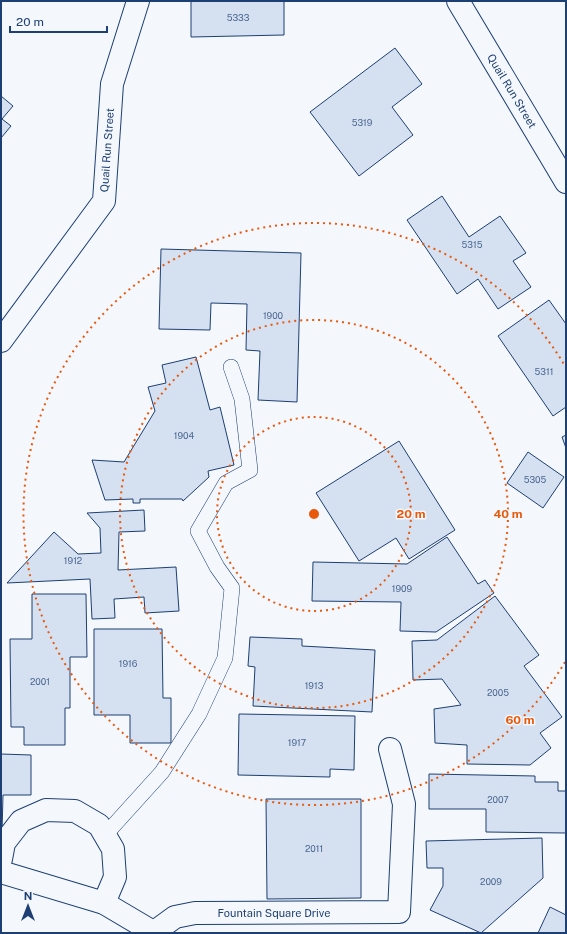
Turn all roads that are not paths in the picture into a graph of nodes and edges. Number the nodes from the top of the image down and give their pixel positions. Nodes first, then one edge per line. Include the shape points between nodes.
1 (138, 1) edge
2 (458, 1) edge
3 (566, 182) edge
4 (1, 341) edge
5 (231, 367) dead end
6 (390, 749) dead end
7 (105, 835) junction
8 (1, 859) edge
9 (1, 872) edge
10 (104, 903) junction
11 (153, 932) edge

1 - 4 street, Quail Run Street via 112,84 104,201
2 - 3 street, Quail Run Street
5 - 7 lane via 242,399 250,470 226,483 198,531 217,567 232,588 225,658 199,714 162,772
6 - 11 street, Fountain Square Drive via 404,804 399,912 195,913 175,917
7 - 8 street via 99,825 75,811 46,810 21,822 4,844
7 - 10 street via 113,849 116,877
9 - 10 street, Fountain Square Drive
10 - 11 street, Fountain Square Drive

